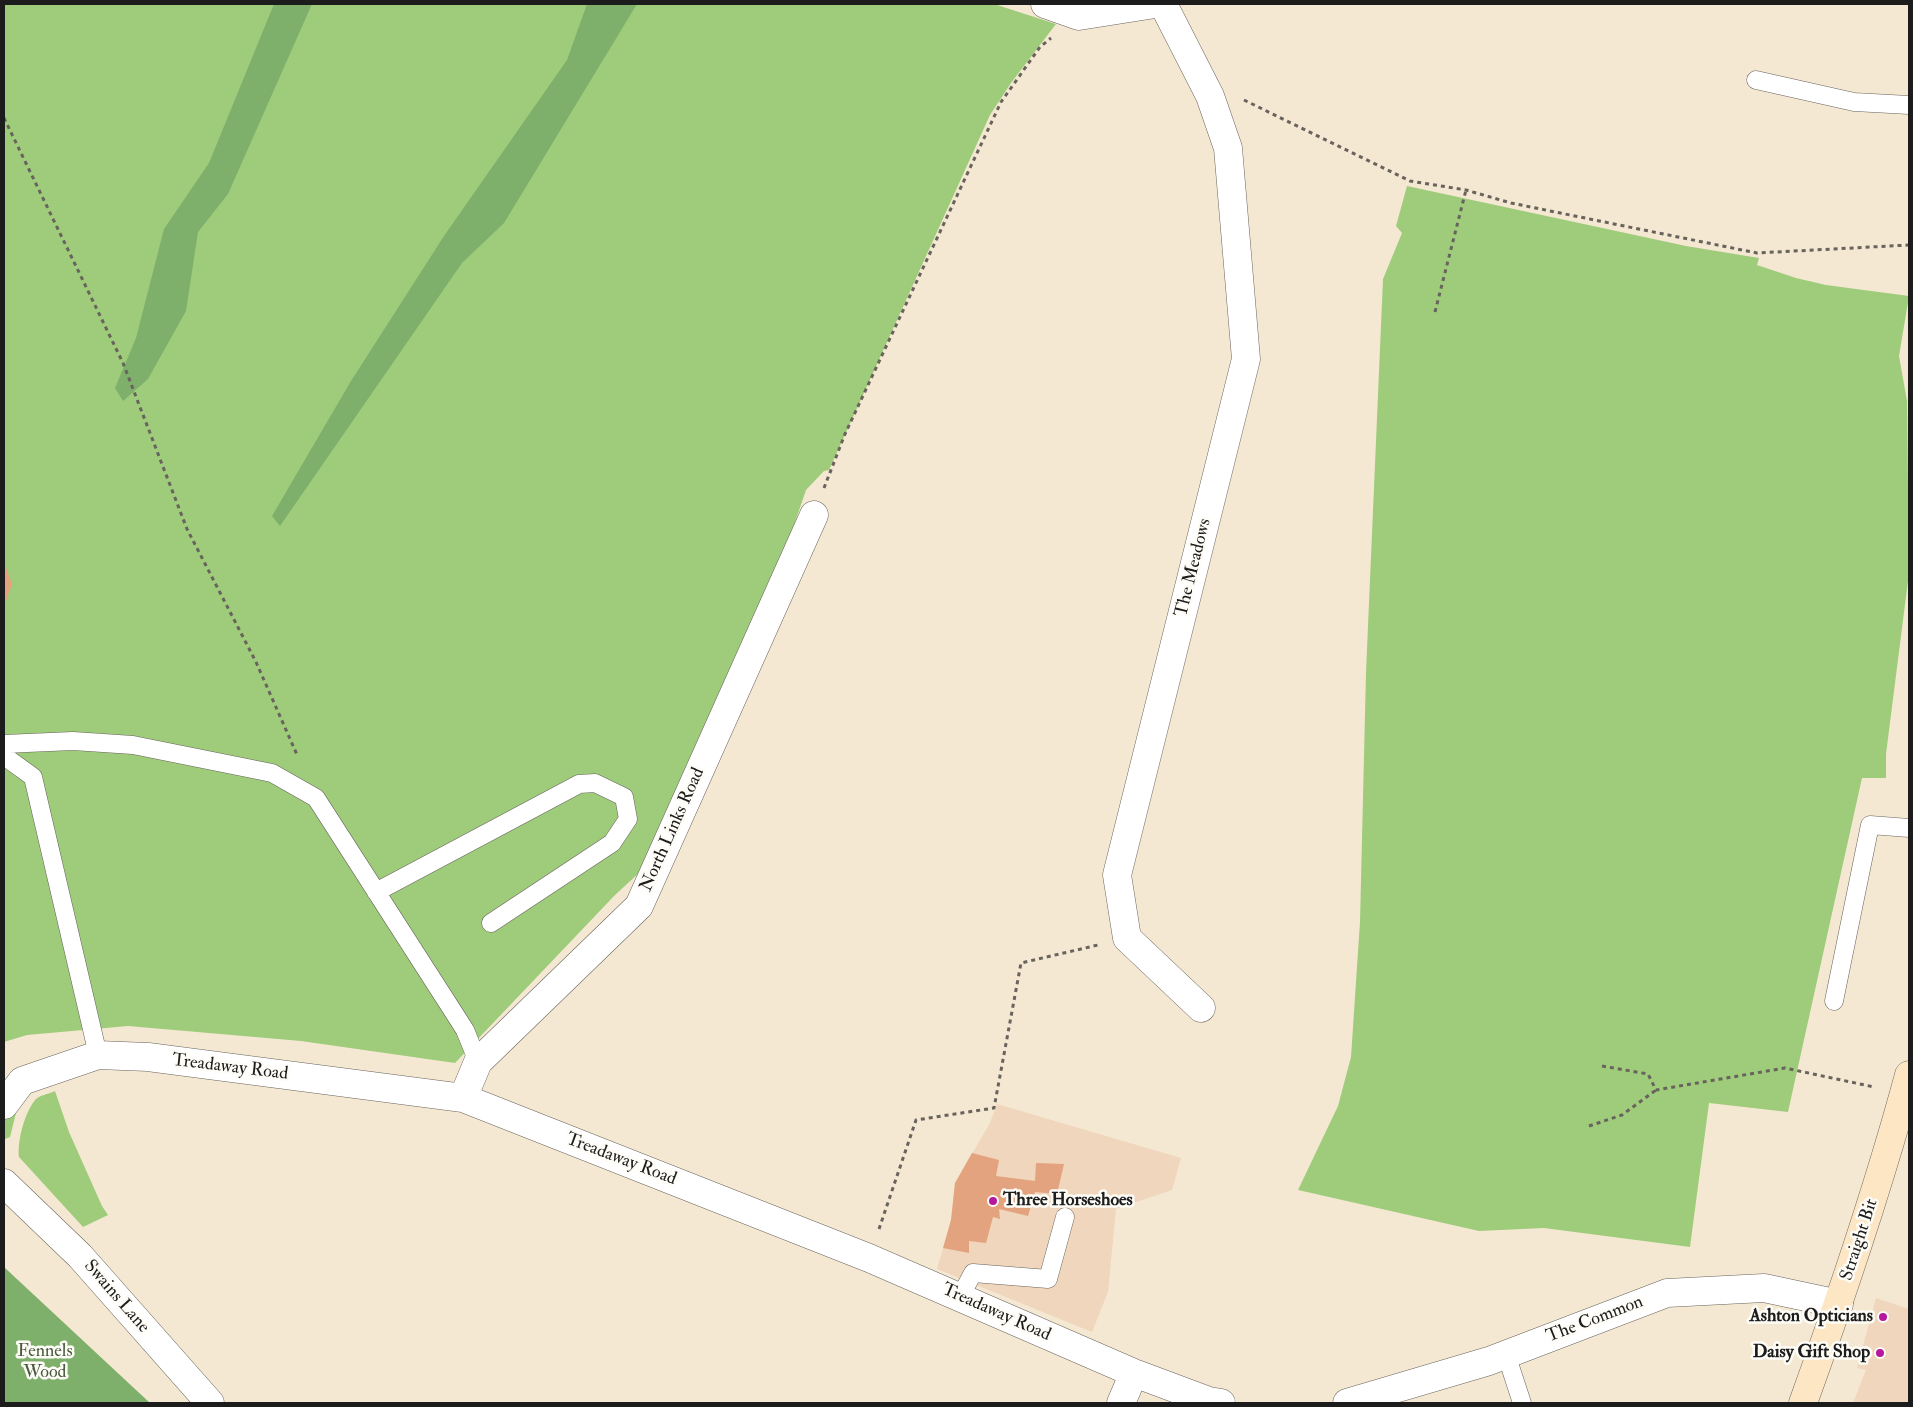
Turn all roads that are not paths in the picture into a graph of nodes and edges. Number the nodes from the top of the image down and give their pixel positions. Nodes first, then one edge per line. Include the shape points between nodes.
1 (1045, 4) edge
2 (1155, 4) edge
3 (1163, 4) edge
4 (1756, 80) dead end
5 (1909, 105) edge
6 (814, 514) road end
7 (4, 744) edge
8 (4, 756) edge
9 (1909, 828) edge
10 (376, 892) junction
11 (491, 923) dead end
12 (1834, 1001) dead end
13 (1201, 1008) dead end
14 (98, 1055) junction
15 (478, 1062) junction
16 (1907, 1084) edge
17 (463, 1098) junction
18 (4, 1105) edge
19 (1902, 1128) edge
20 (11, 1189) edge
21 (1066, 1217) dead end
22 (960, 1297) junction
23 (1839, 1304) junction
24 (1506, 1354) junction
25 (1134, 1373) junction
26 (1353, 1402) edge
27 (210, 1403) edge
28 (1121, 1403) edge
29 (1221, 1403) edge
30 (1522, 1403) edge
31 (1803, 1403) edge

1 - 2 street via 1079,16
3 - 13 street, The Meadows via 1210,96 1228,148 1246,359 1117,875 1127,938
4 - 5 lane via 1854,102
6 - 15 street, North Links Road via 639,906
7 - 10 lane via 73,741 134,745 272,773 316,798
8 - 14 lane via 33,777
9 - 12 lane via 1870,825
10 - 11 lane via 579,784 595,782 624,797 628,819 612,843
10 - 15 lane via 465,1030
14 - 17 street, Treadaway Road via 148,1057
14 - 18 street, Treadaway Road via 22,1081
15 - 17 street, North Links Road
16 - 19 street, Straight Bit
17 - 22 street, Treadaway Road
19 - 23 street, Straight Bit
20 - 27 street, Swains Lane via 80,1256
21 - 22 lane via 1048,1279 973,1273
22 - 25 street, Treadaway Road
23 - 24 street, The Common via 1764,1288 1667,1293
23 - 31 street, Straight Bit
24 - 26 street, The Common
24 - 30 lane
25 - 28 street
25 - 29 street, Treadaway Road

